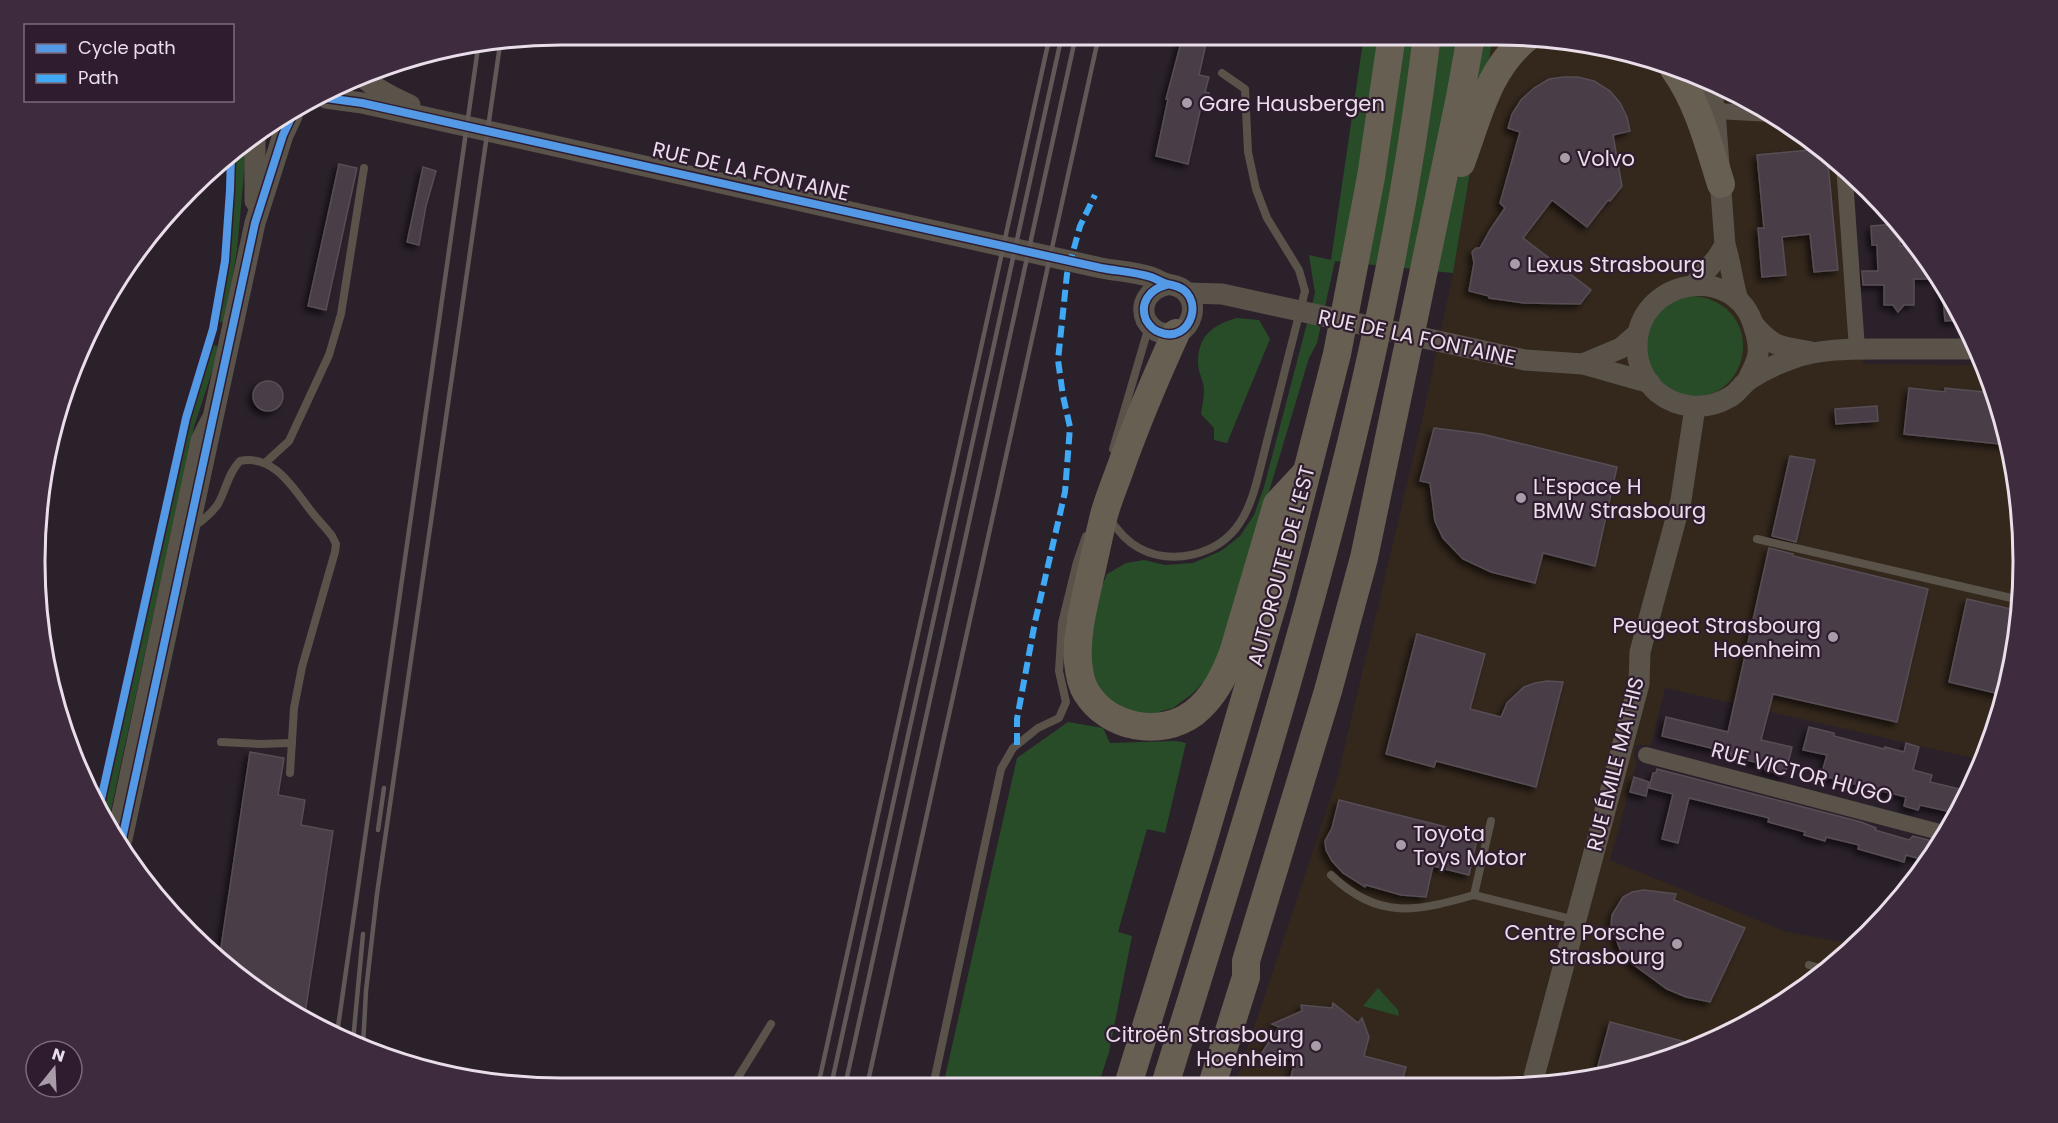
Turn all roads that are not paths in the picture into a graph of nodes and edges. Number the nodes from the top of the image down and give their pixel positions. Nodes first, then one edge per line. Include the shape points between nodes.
1 (1391, 45) edge
2 (1426, 45) edge
3 (1469, 45) edge
4 (1517, 46) edge
5 (1222, 73) dead end
6 (1679, 78) edge
7 (369, 82) edge
8 (1711, 94) edge
9 (332, 99) edge
10 (1727, 99) edge
11 (289, 123) edge
12 (458, 125) junction
13 (255, 146) edge
14 (364, 168) dead end
15 (1845, 180) edge
16 (1721, 184) junction
17 (255, 223) junction
18 (1725, 245) junction
19 (1425, 263) junction
20 (1101, 268) junction
21 (1166, 285) junction
22 (1694, 285) junction
23 (1186, 292) junction
24 (1738, 300) junction
25 (1252, 302) junction
26 (1144, 304) junction
27 (1173, 325) junction
28 (1754, 325) junction
29 (1638, 333) junction
30 (1967, 349) edge
31 (1857, 350) junction
32 (1814, 352) junction
33 (1583, 364) junction
34 (1748, 379) junction
35 (1650, 383) junction
36 (220, 385) junction
37 (1695, 407) junction
38 (1109, 461) dead end
39 (265, 463) junction
40 (1308, 471) junction
41 (1096, 516) junction
42 (190, 529) junction
43 (1757, 539) dead end
44 (2012, 598) edge
45 (221, 742) dead end
46 (292, 743) junction
47 (1646, 755) dead end
48 (290, 773) dead end
49 (113, 818) edge
50 (1491, 822) dead end
51 (1937, 831) edge
52 (123, 834) edge
53 (1331, 874) dead end
54 (1474, 894) junction
55 (1575, 920) junction
56 (1246, 961) junction
57 (1809, 965) dead end
58 (1816, 967) edge
59 (771, 1024) dead end
60 (1534, 1077) edge
61 (738, 1078) edge
62 (935, 1078) edge
63 (1130, 1078) edge
64 (1167, 1078) edge
65 (1200, 1078) edge
66 (1214, 1078) edge

1 - 40 highway, AUTOROUTE DE L’EST via 1355,267
2 - 64 highway, AUTOROUTE DE L’EST via 1393,258 1342,481 1274,728
3 - 19 highway
4 - 19 highway via 1493,77
5 - 41 lane via 1245,89 1248,152 1256,189 1267,218 1299,270 1305,291 1258,477 1240,524 1213,547 1195,555 1177,557 1140,549
6 - 16 highway via 1704,131
7 - 12 street, RUE DE LA FONTAINE via 397,100
8 - 10 street
8 - 16 street
9 - 12 street, RUE DE LA FONTAINE
11 - 17 street
12 - 20 street, RUE DE LA FONTAINE
13 - 17 street
14 - 39 lane via 341,314 329,355 289,441
15 - 31 street
16 - 18 street
17 - 36 street
18 - 22 street
18 - 24 street
19 - 56 highway via 1364,558
20 - 21 street, RUE DE LA FONTAINE via 1152,278
20 - 26 street, RUE DE LA FONTAINE via 1128,282
21 - 23 street, RUE DE LA FONTAINE
21 - 26 street via 1152,291
22 - 24 street via 1718,288
22 - 29 street, RUE DE LA FONTAINE via 1671,291 1655,302 1643,317
23 - 25 street, RUE DE LA FONTAINE via 1222,294
23 - 27 street via 1191,299
24 - 28 street
25 - 27 street, RUE DE LA FONTAINE via 1222,305
25 - 33 street, RUE DE LA FONTAINE via 1526,360
26 - 27 street, RUE DE LA FONTAINE via 1146,319
27 - 38 lane
27 - 41 highway
28 - 32 street via 1769,342
28 - 34 street via 1758,356
29 - 33 street, RUE DE LA FONTAINE via 1622,348
29 - 35 street, RUE DE LA FONTAINE via 1637,356
30 - 31 street
31 - 32 street
32 - 34 street
33 - 35 street, RUE DE LA FONTAINE
34 - 37 street via 1732,396 1716,404
35 - 37 street, RUE DE LA FONTAINE via 1673,402
36 - 42 street
36 - 49 lane via 195,438
37 - 55 street, RUE ÉMILE MATHIS via 1681,500 1640,652 1640,684
39 - 42 lane via 240,461 233,468 217,506
39 - 46 lane via 288,480 336,544 302,666
40 - 41 highway via 1277,504 1233,653 1218,686 1193,713 1161,726 1118,721 1096,705 1080,677 1080,624
40 - 63 highway, AUTOROUTE DE L’EST via 1276,593
41 - 62 lane via 1077,562 1062,623 1059,671 1066,702 1059,718 1038,728 1013,748 1002,769
42 - 52 street
43 - 44 lane
45 - 46 lane
46 - 48 lane
47 - 51 street, RUE VICTOR HUGO
50 - 54 lane
53 - 54 lane via 1358,895 1391,908 1422,909
54 - 55 lane
55 - 60 street, RUE ÉMILE MATHIS
56 - 65 highway via 1237,974
56 - 66 highway via 1246,977
57 - 58 lane
59 - 61 lane

